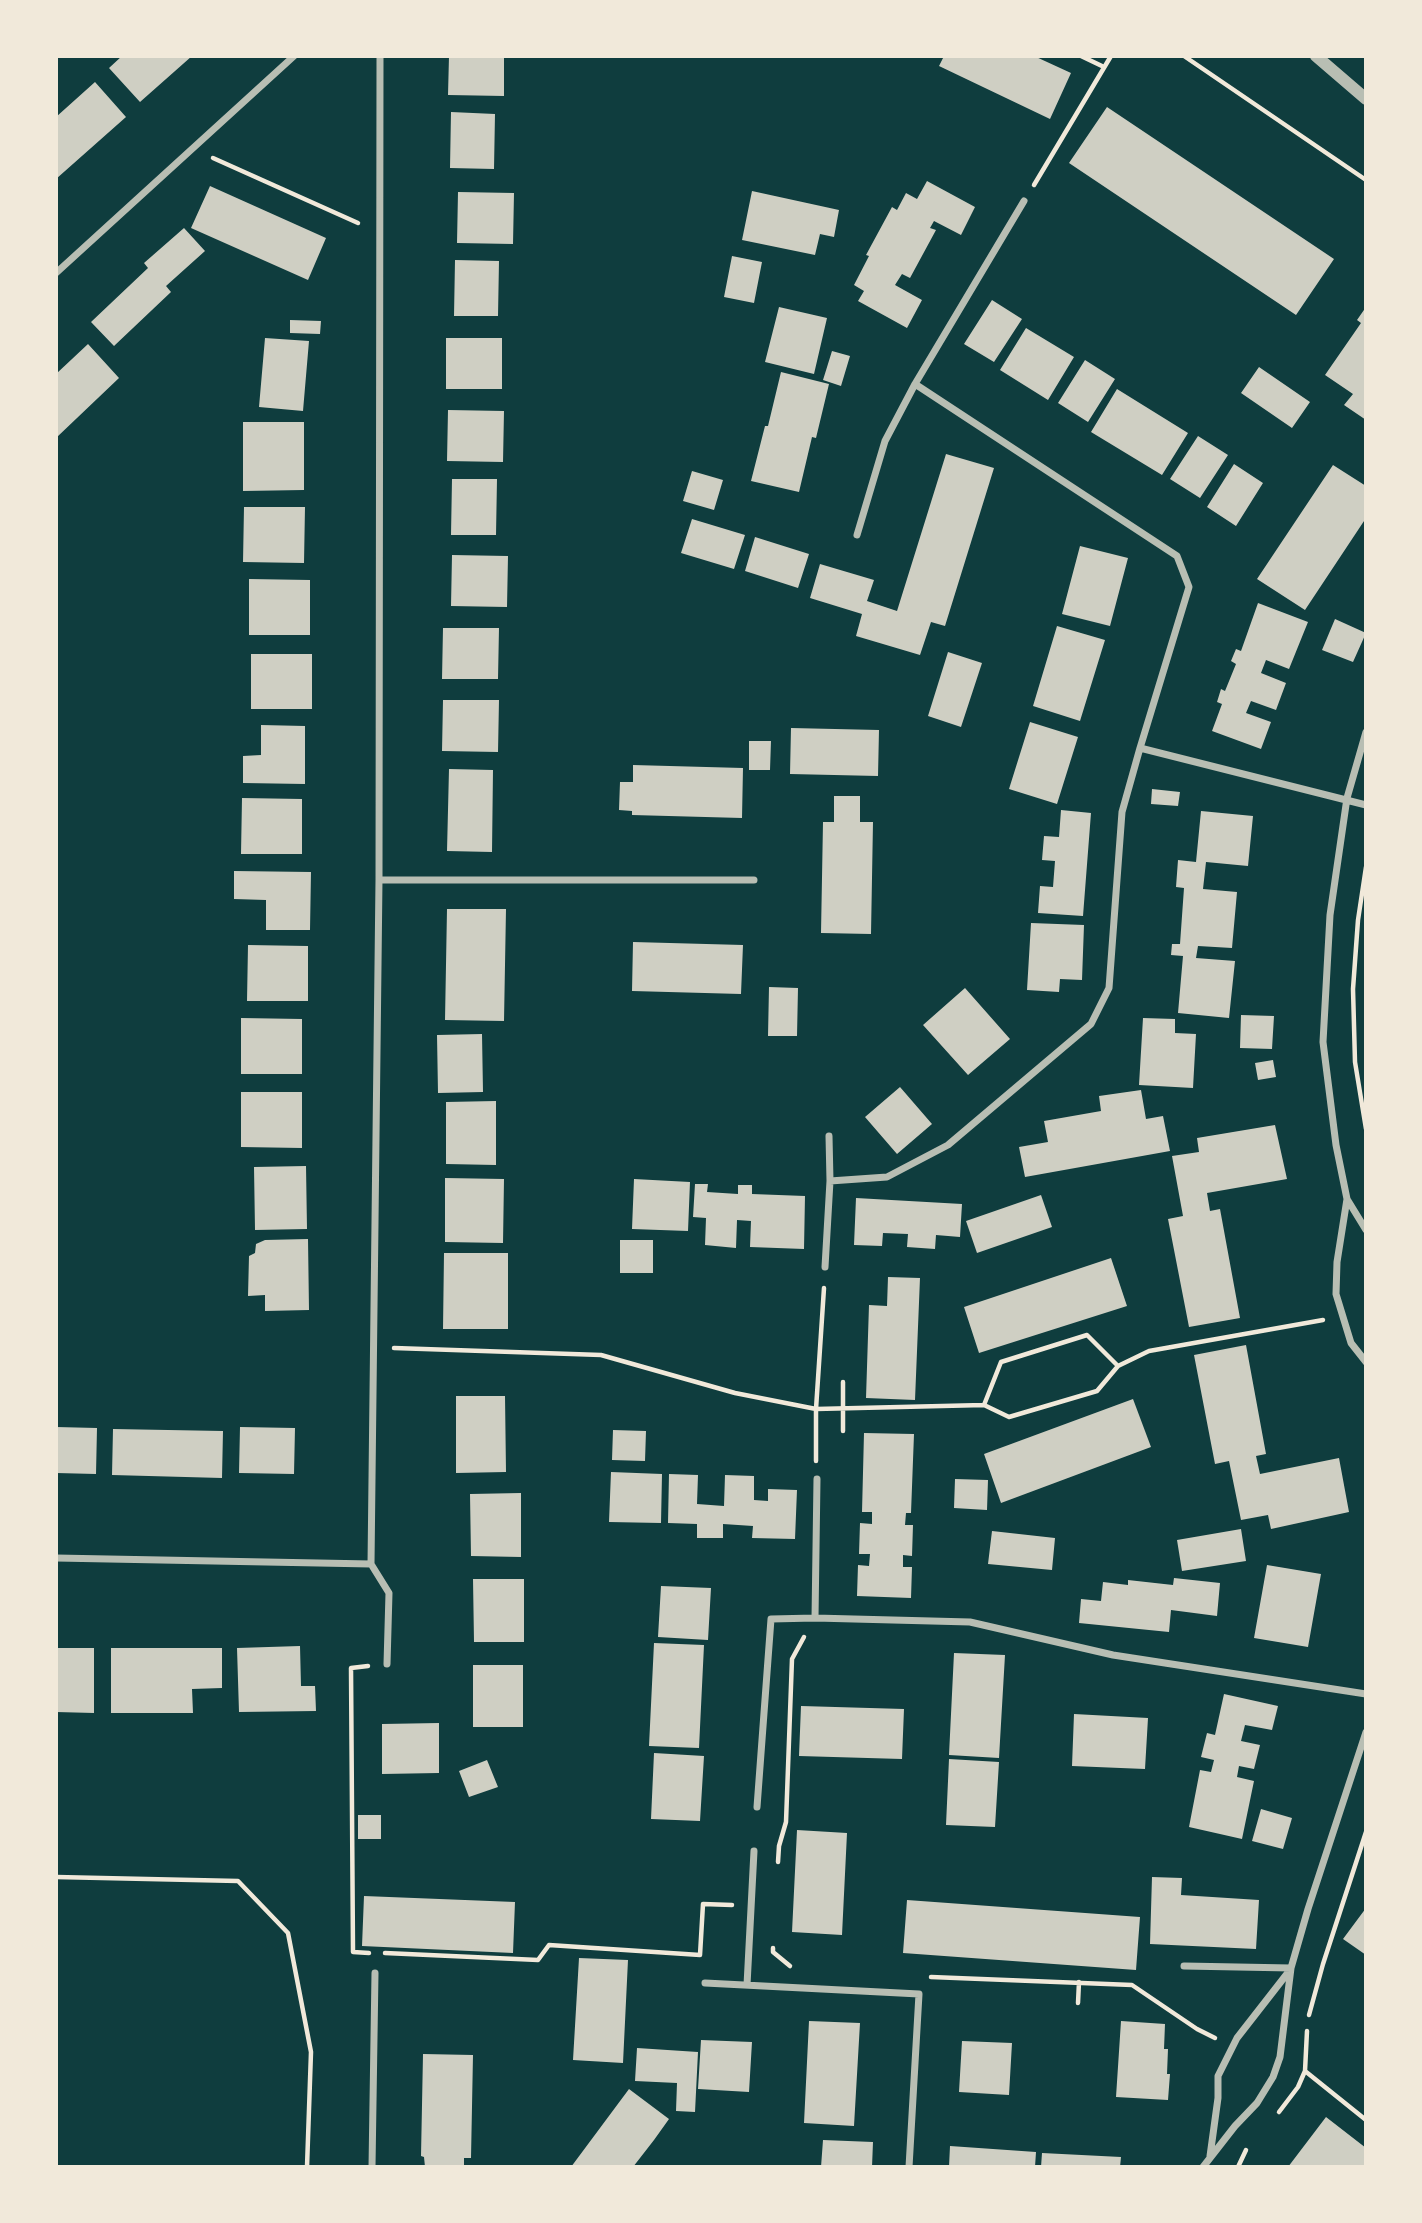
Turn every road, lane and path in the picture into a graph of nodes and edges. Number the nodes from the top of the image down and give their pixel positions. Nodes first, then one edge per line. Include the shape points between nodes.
1 (294, 56) edge
2 (380, 56) edge
3 (1081, 56) edge
4 (1111, 56) edge
5 (1184, 56) edge
6 (1315, 56) edge
7 (1104, 67) junction
8 (1366, 99) edge
9 (193, 149) junction
10 (1366, 180) edge
11 (1024, 201) joint
12 (381, 233) junction
13 (56, 273) edge
14 (915, 384) junction
15 (857, 535) dead end
16 (1366, 732) edge
17 (1140, 748) junction
18 (1347, 799) junction
19 (1366, 805) edge
20 (1366, 867) edge
21 (379, 880) junction
22 (754, 880) dead end
23 (1366, 1129) edge
24 (829, 1136) dead end
25 (830, 1181) junction
26 (1347, 1199) junction
27 (1366, 1230) edge
28 (825, 1267) joint
29 (1342, 1317) junction
30 (375, 1347) junction
31 (1366, 1362) edge
32 (1118, 1366) junction
33 (843, 1382) dead end
34 (984, 1405) junction
35 (816, 1409) junction
36 (842, 1409) junction
37 (843, 1431) dead end
38 (817, 1479) joint
39 (56, 1558) edge
40 (371, 1564) junction
41 (815, 1618) junction
42 (387, 1664) joint
43 (1366, 1694) edge
44 (1366, 1732) edge
45 (757, 1807) dead end
46 (1366, 1832) edge
47 (754, 1851) dead end
48 (777, 1870) dead end
49 (56, 1877) edge
50 (751, 1905) junction
51 (773, 1940) dead end
52 (1184, 1966) dead end
53 (791, 1967) dead end
54 (1292, 1968) junction
55 (375, 1973) dead end
56 (919, 1976) dead end
57 (1079, 1982) junction
58 (705, 1983) dead end
59 (747, 1985) junction
60 (1077, 2003) dead end
61 (1232, 2046) junction
62 (1305, 2071) junction
63 (1273, 2077) junction
64 (1366, 2120) edge
65 (1209, 2156) junction
66 (307, 2167) edge
67 (372, 2167) edge
68 (909, 2167) edge
69 (1203, 2167) edge

1 - 9 street
2 - 12 street
3 - 7 path
4 - 7 path
5 - 10 path
6 - 8 street
7 - 11 path
9 - 12 path
9 - 13 street
11 - 14 street
12 - 21 street
14 - 15 street via 885,441
14 - 17 street via 1177,556 1189,587
16 - 18 street
17 - 18 street
17 - 25 street via 1122,812 1109,988 1091,1024 948,1144 887,1177
18 - 19 street
18 - 26 street via 1330,915 1323,1042
20 - 23 path via 1353,989 1355,1062
21 - 22 street
21 - 30 street
24 - 25 street
25 - 28 street
26 - 27 street
26 - 29 street via 1336,1279
28 - 35 path
29 - 31 street via 1351,1343
29 - 32 path via 1149,1351
30 - 35 path via 601,1355 735,1393
30 - 40 street
32 - 34 path via 1097,1391 1009,1417
32 - 34 path via 1087,1335 1001,1362
33 - 36 path
34 - 36 path
35 - 36 path
35 - 38 path
36 - 37 path
38 - 41 street
39 - 40 street
40 - 42 street via 388,1593
41 - 43 street via 970,1622 1113,1655
41 - 45 street via 771,1619
41 - 48 path via 792,1659 786,1822
42 - 50 path via 351,1668 353,1952 538,1960 549,1945 701,1955 700,1903
44 - 54 street
46 - 62 path via 1308,2021
47 - 50 street
49 - 66 path via 238,1881 288,1933 311,2052
50 - 59 street
51 - 53 path via 773,1952
52 - 54 street
54 - 61 street
54 - 63 street
55 - 67 street
56 - 57 path
57 - 60 path
57 - 61 path via 1132,1985 1197,2029
58 - 59 street
59 - 68 street via 919,1994
61 - 65 street via 1218,2076
62 - 63 path via 1298,2087
62 - 64 path
63 - 65 street via 1257,2103
65 - 69 street

